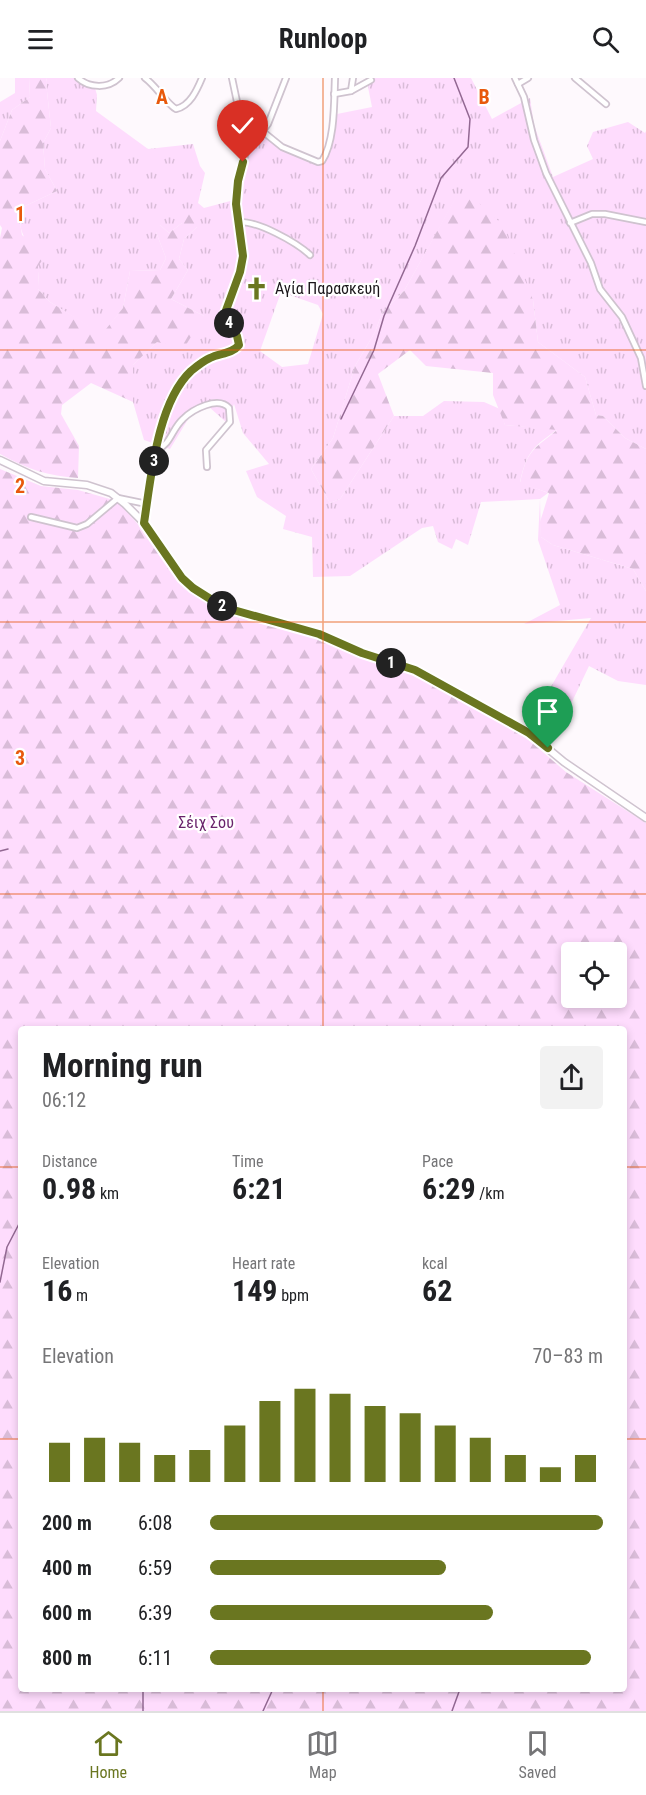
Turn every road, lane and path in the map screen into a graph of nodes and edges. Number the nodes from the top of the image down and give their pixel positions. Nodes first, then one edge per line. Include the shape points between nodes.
1 (78, 78) edge
2 (119, 78) edge
3 (145, 78) edge
4 (202, 78) edge
5 (232, 78) edge
6 (286, 78) edge
7 (335, 78) edge
8 (353, 78) edge
9 (514, 78) edge
10 (528, 78) edge
11 (574, 78) edge
12 (371, 80) dead end
13 (518, 84) junction
14 (351, 91) junction
15 (334, 94) junction
16 (606, 104) dead end
17 (261, 130) junction
18 (250, 132) junction
19 (239, 222) junction
20 (646, 222) edge
21 (570, 223) junction
22 (310, 255) dead end
23 (646, 386) edge
24 (156, 451) junction
25 (0, 460) edge
26 (207, 467) dead end
27 (118, 498) junction
28 (147, 504) junction
29 (31, 518) dead end
30 (144, 523) junction
31 (646, 818) edge

1 - 2 street via 88,85 103,86
3 - 4 street via 176,108 187,104
5 - 18 street via 240,117
6 - 17 street via 269,122
7 - 15 street
8 - 14 street
9 - 13 street
10 - 13 street
11 - 16 street
12 - 14 street
13 - 21 street via 540,157
14 - 15 street
15 - 17 street via 330,144 320,162 282,147
17 - 18 street
18 - 19 street via 238,181
19 - 22 street via 286,238
19 - 24 street via 243,256 225,308 239,345 233,351 210,358 186,376 166,411
20 - 21 street via 592,214
21 - 23 street via 600,289 622,317 641,358
24 - 26 street via 165,447 184,417 216,402 223,403 229,408 230,422 206,450
24 - 28 street
25 - 27 street via 44,481 94,487
27 - 28 street
27 - 29 street via 77,528
27 - 30 street
28 - 30 street
30 - 31 street via 182,578 207,598 241,613 319,634 415,670 529,733

